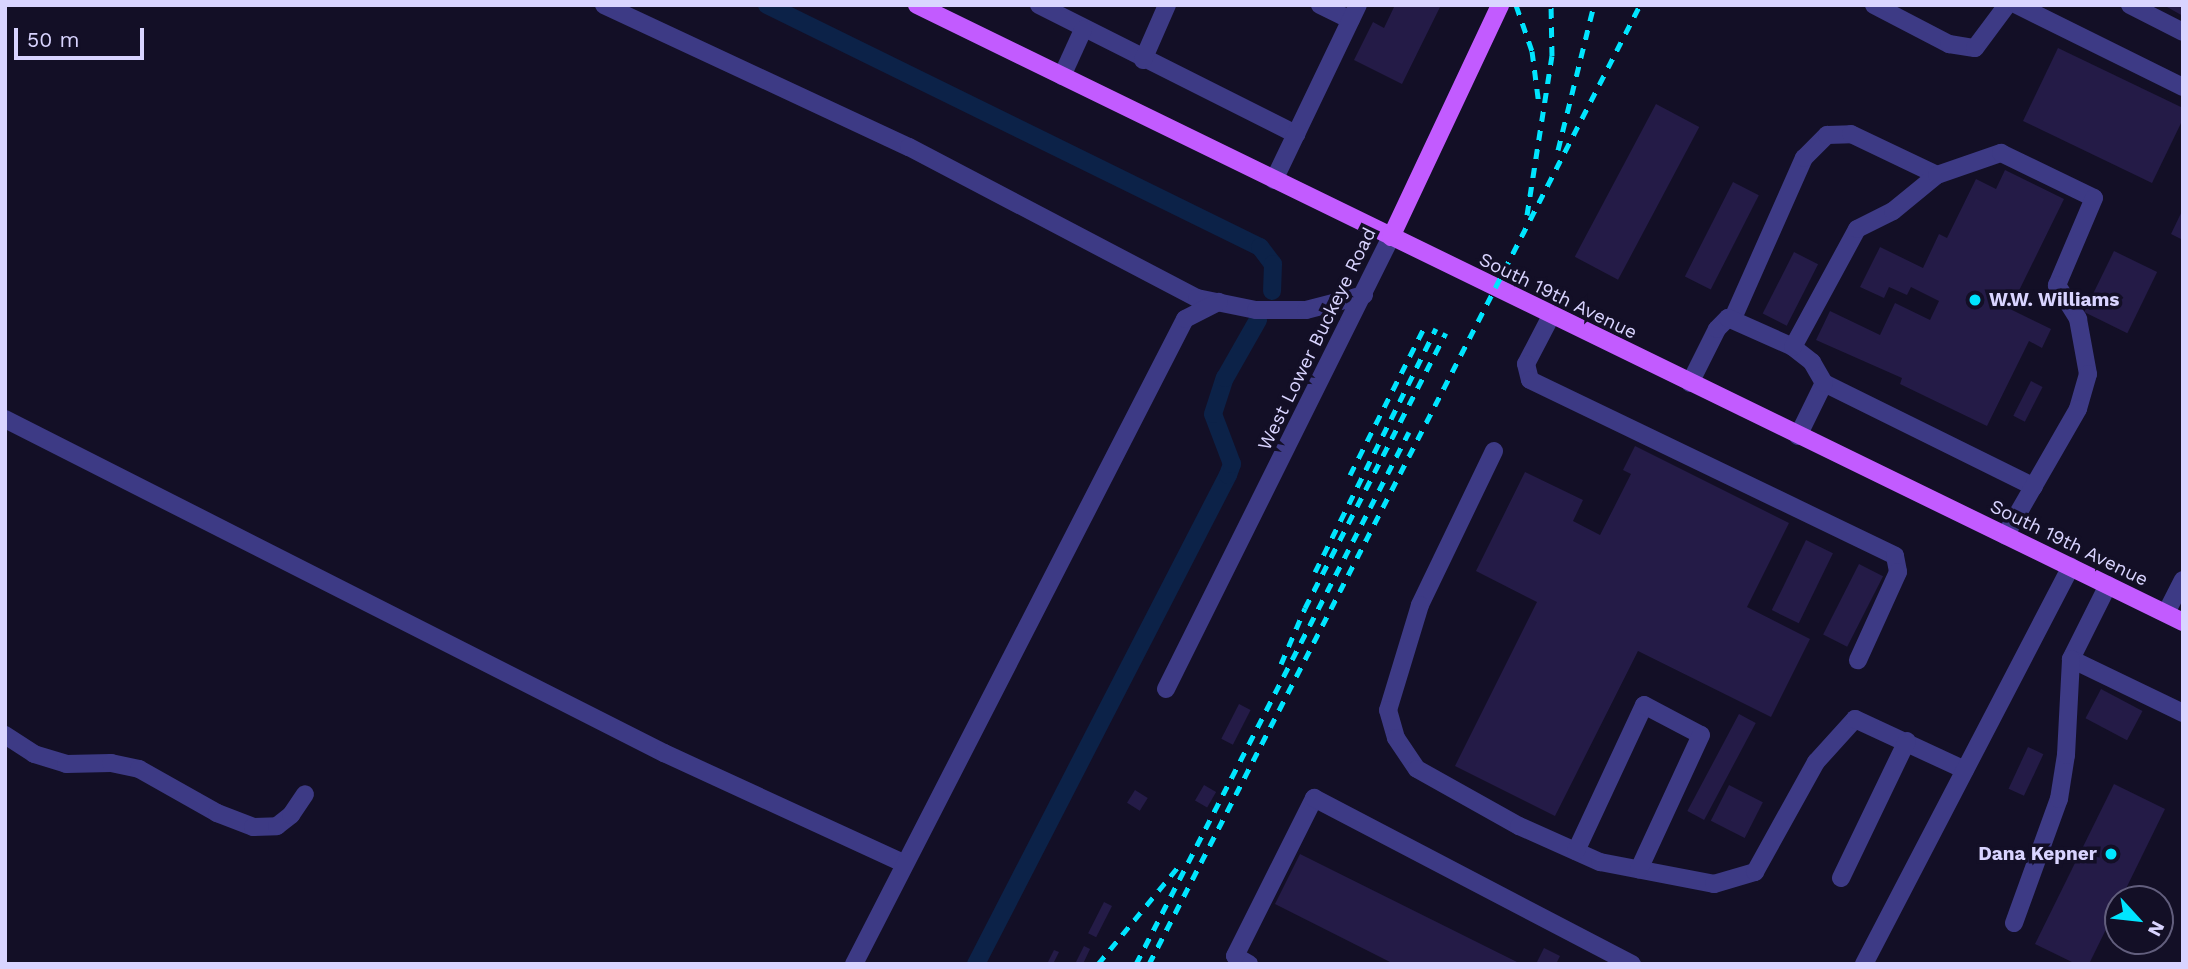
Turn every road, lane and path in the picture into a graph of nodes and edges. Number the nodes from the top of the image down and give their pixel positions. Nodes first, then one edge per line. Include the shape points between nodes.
1 (604, 5) edge
2 (917, 5) edge
3 (1039, 5) edge
4 (1167, 5) edge
5 (1320, 5) edge
6 (1874, 5) edge
7 (2007, 5) edge
8 (2017, 5) edge
9 (2130, 5) edge
10 (1497, 7) edge
11 (1354, 13) edge
12 (1083, 30) junction
13 (2183, 32) edge
14 (1143, 60) junction
15 (1062, 76) junction
16 (2183, 87) edge
17 (1296, 134) junction
18 (1937, 175) junction
19 (1274, 180) junction
20 (1391, 237) junction
21 (1364, 295) junction
22 (1220, 301) junction
23 (1551, 316) junction
24 (1732, 318) junction
25 (1793, 348) junction
26 (1690, 383) junction
27 (1824, 383) junction
28 (5, 419) edge
29 (1798, 436) junction
30 (1494, 451) dead end
31 (2034, 487) junction
32 (2006, 536) junction
33 (2071, 567) junction
34 (2183, 580) edge
35 (2108, 585) junction
36 (2166, 613) junction
37 (2183, 622) edge
38 (2071, 659) junction
39 (1858, 660) dead end
40 (1166, 689) dead end
41 (2183, 713) edge
42 (5, 735) edge
43 (1907, 741) junction
44 (1965, 770) junction
45 (305, 794) dead end
46 (1576, 851) junction
47 (905, 864) junction
48 (1639, 869) junction
49 (1841, 878) dead end
50 (2014, 923) dead end
51 (854, 964) edge
52 (1249, 964) edge
53 (1632, 964) edge
54 (1864, 964) edge

1 - 22 street via 909,147 1180,291
2 - 15 main road, South 19th Avenue
3 - 12 street
4 - 14 street
5 - 11 street
6 - 7 street via 1949,44 1975,48
8 - 16 street
9 - 13 street
10 - 20 main road, West Lower Buckeye Road
11 - 17 street
12 - 14 street
12 - 15 street
14 - 17 street
15 - 19 main road, South 19th Avenue
17 - 19 street
18 - 24 street via 1851,134 1827,135 1804,158
18 - 25 street via 1893,211 1857,229
18 - 31 street via 2001,153 2094,198 2057,285 2078,320 2088,373 2078,409
19 - 20 main road, South 19th Avenue
20 - 21 street, West Lower Buckeye Road
20 - 23 main road, South 19th Avenue
21 - 22 street via 1306,310 1256,310
21 - 40 street, West Lower Buckeye Road
22 - 47 street via 1185,319
23 - 26 main road, South 19th Avenue
23 - 39 street via 1526,364 1530,380 1895,556 1898,572
24 - 25 street
24 - 26 street via 1717,329
25 - 27 street via 1812,362
26 - 29 main road, South 19th Avenue
27 - 29 street
27 - 31 street
28 - 47 street via 664,753
29 - 32 main road, South 19th Avenue
30 - 46 street via 1420,605 1388,710 1396,738 1417,769 1519,826
31 - 32 street
32 - 33 main road, South 19th Avenue
33 - 35 main road, South 19th Avenue
33 - 44 street
34 - 36 street
35 - 36 main road, South 19th Avenue
35 - 38 street
36 - 37 main road, South 19th Avenue
38 - 41 street
38 - 50 street via 2059,799
42 - 45 street via 34,754 65,764 111,763 139,769 217,813 253,827 277,826
43 - 44 street
43 - 48 street via 1854,719 1816,762 1755,872 1714,884
43 - 49 street
44 - 54 street
46 - 48 street
46 - 48 street via 1644,705 1701,735
47 - 51 street
52 - 53 street via 1235,956 1314,798

